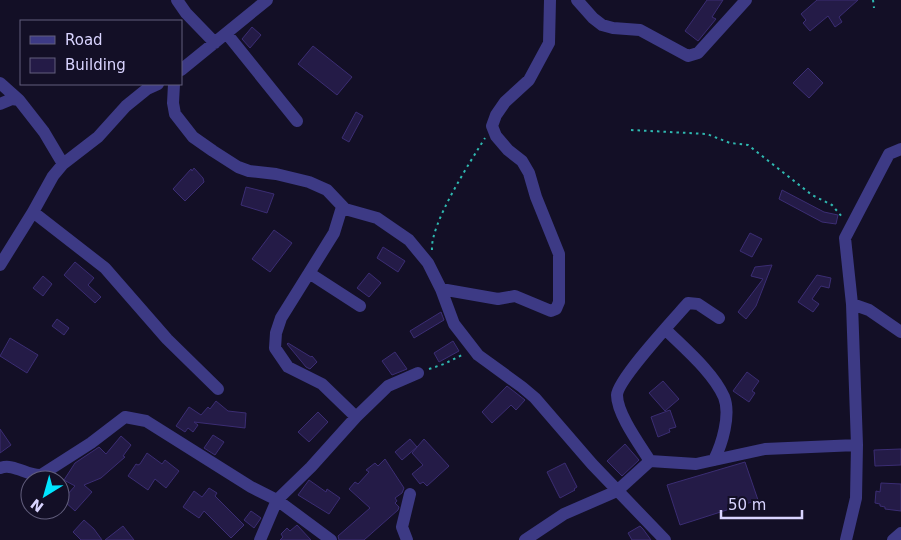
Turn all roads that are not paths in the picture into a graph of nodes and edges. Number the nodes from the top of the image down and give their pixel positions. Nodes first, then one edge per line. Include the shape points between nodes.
1 (177, 0) edge
2 (267, 0) edge
3 (550, 0) edge
4 (577, 0) edge
5 (746, 0) edge
6 (227, 34) junction
7 (215, 43) junction
8 (182, 69) edge
9 (0, 84) edge
10 (174, 85) edge
11 (150, 86) edge
12 (19, 100) junction
13 (0, 104) edge
14 (297, 121) dead end
15 (901, 149) edge
16 (63, 164) junction
17 (342, 207) junction
18 (33, 212) junction
19 (0, 265) edge
20 (309, 273) junction
21 (441, 290) junction
22 (852, 304) junction
23 (360, 306) dead end
24 (719, 318) dead end
25 (666, 329) junction
26 (901, 332) edge
27 (418, 373) road end
28 (218, 389) dead end
29 (356, 417) junction
30 (857, 444) junction
31 (714, 460) junction
32 (650, 461) junction
33 (0, 468) edge
34 (617, 492) junction
35 (410, 494) dead end
36 (277, 500) junction
37 (901, 533) edge
38 (260, 540) edge
39 (330, 540) edge
40 (407, 540) edge
41 (525, 540) edge
42 (665, 540) edge
43 (846, 540) edge
44 (893, 540) edge

1 - 7 street
2 - 6 street
3 - 21 street via 549,43 529,80 505,102 492,126 496,136 522,161 529,173 559,254 559,302 556,309 550,310 516,296 498,299
4 - 5 street via 602,25 640,30 688,56 698,53
6 - 7 street
6 - 14 street
7 - 8 street
9 - 12 street
10 - 17 street via 175,114 193,137 238,167 309,182 327,190
11 - 16 street via 126,106 98,137
12 - 13 street
12 - 16 street
15 - 22 street via 889,154 845,238
16 - 18 street
17 - 20 street via 334,233
17 - 21 street via 377,218 403,234 428,263
18 - 19 street
18 - 28 street via 105,268 167,339
20 - 23 street
20 - 29 street via 281,318 275,348 288,367 322,384
21 - 34 street via 454,324 472,349 534,398
22 - 26 street via 868,310
22 - 30 street
24 - 25 street via 698,304 688,303
25 - 31 street via 700,364 724,398 723,436
25 - 32 street via 627,376 617,397 625,421
27 - 29 street via 388,386
29 - 36 street
30 - 31 street via 765,449
30 - 43 street via 856,498
31 - 32 street via 696,464
32 - 34 street
33 - 36 street via 8,466 41,475 125,417 146,421
34 - 41 street via 564,514
34 - 42 street
35 - 40 street via 402,527
36 - 38 street
36 - 39 street
37 - 44 street

